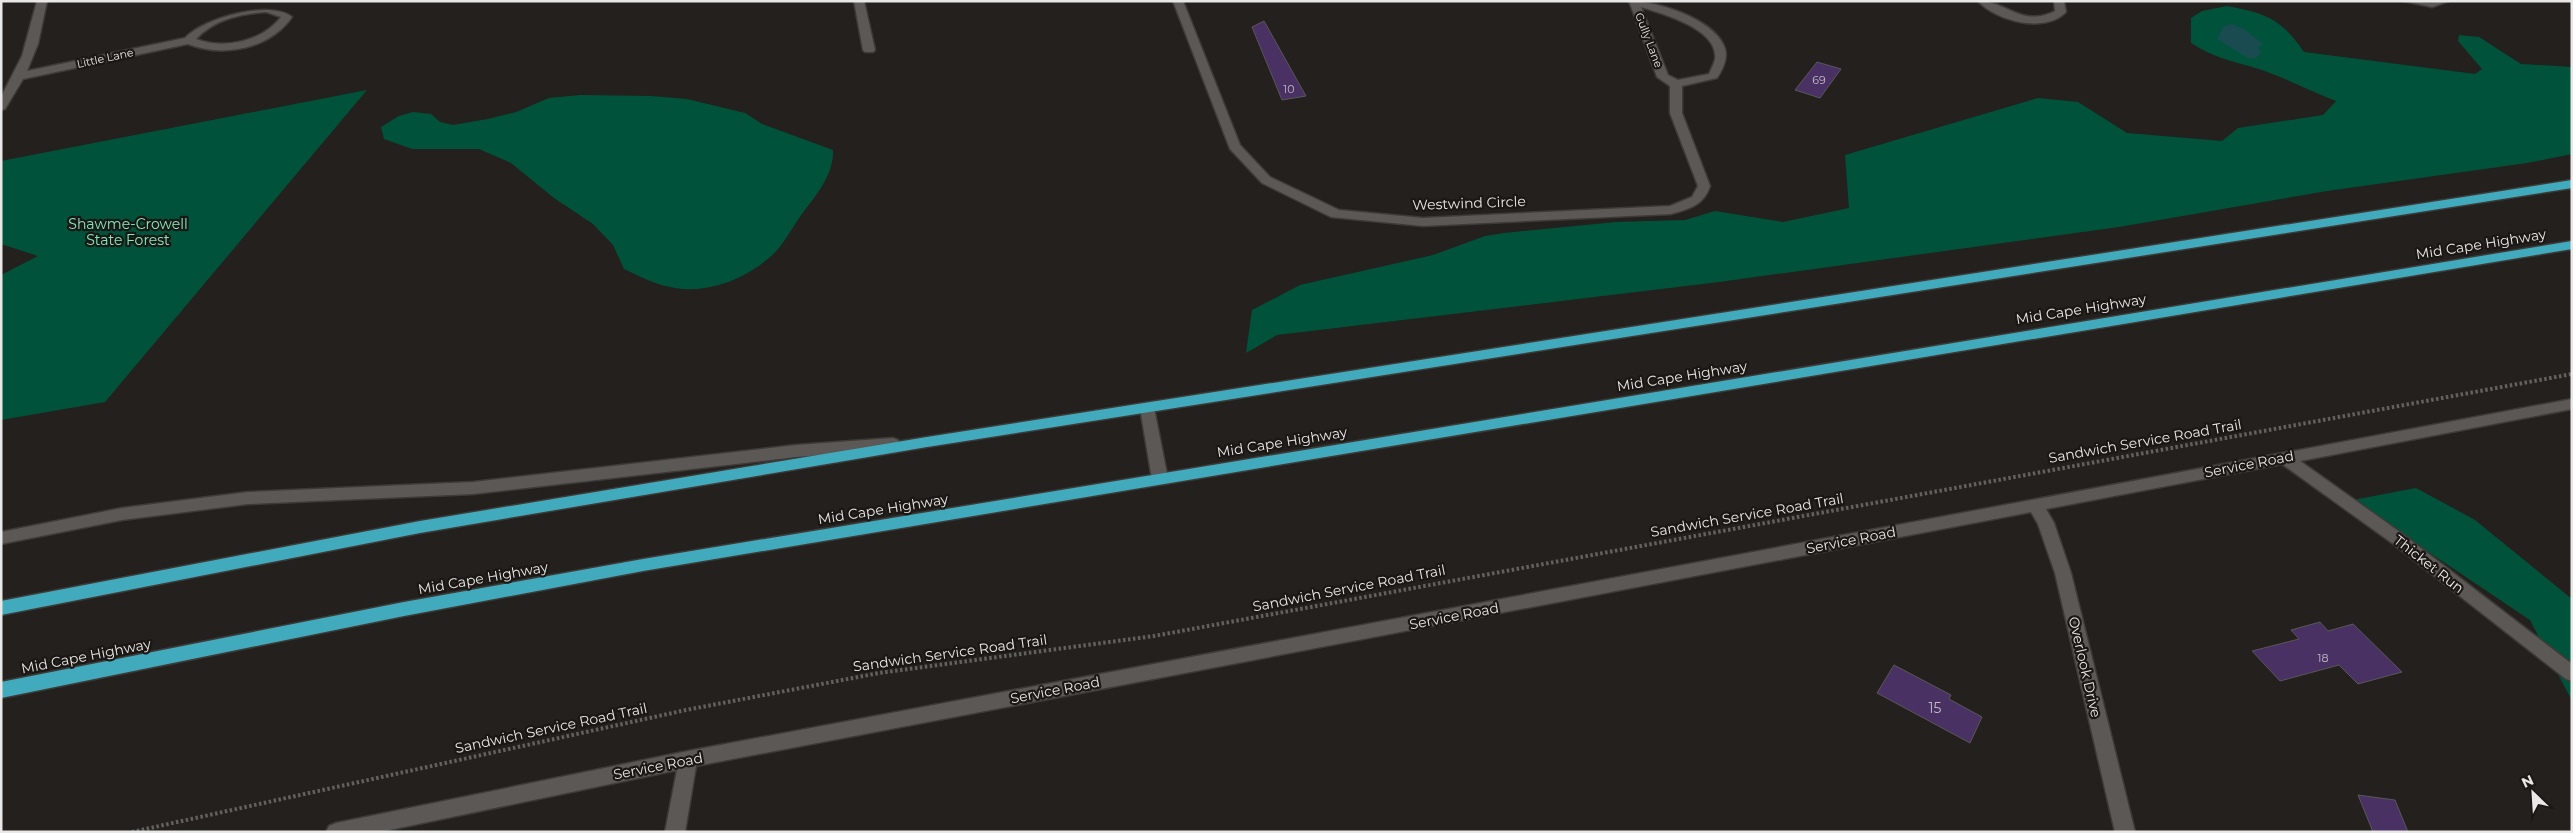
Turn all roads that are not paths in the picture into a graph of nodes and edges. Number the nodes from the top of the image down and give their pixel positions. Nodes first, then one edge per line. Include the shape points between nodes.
1 (42, 1) edge
2 (859, 1) edge
3 (1178, 1) edge
4 (1634, 1) edge
5 (1983, 1) edge
6 (2059, 1) edge
7 (2409, 1) edge
8 (2444, 1) edge
9 (189, 40) junction
10 (869, 50) dead end
11 (21, 76) junction
12 (1676, 84) junction
13 (1, 107) edge
14 (2572, 184) edge
15 (2572, 246) edge
16 (2572, 404) edge
17 (1147, 408) junction
18 (927, 442) junction
19 (2283, 457) junction
20 (1160, 479) junction
21 (2036, 505) junction
22 (1, 538) edge
23 (1, 608) edge
24 (2572, 674) edge
25 (1, 690) edge
26 (688, 760) junction
27 (336, 832) edge
28 (675, 832) edge
29 (2125, 832) edge

1 - 11 street via 38,34
2 - 10 street
3 - 12 street, Westwind Circle via 1234,146 1266,180 1336,214 1423,222 1671,210 1691,204 1702,196 1704,186 1676,113
4 - 12 street, Gully Lane via 1663,77
4 - 12 street, Gully Lane via 1696,23 1716,39 1722,60 1713,76
5 - 6 street via 2001,12 2037,21 2048,20 2061,12
7 - 8 street via 2432,4
9 - 9 street, Little Lane via 208,23 228,15 266,9 282,12 287,17 275,32 238,45 199,46
9 - 11 street, Little Lane
11 - 13 street
14 - 17 highway
15 - 20 highway, Mid Cape Highway
16 - 19 street, Service Road
17 - 18 highway
17 - 20 street
18 - 22 street via 796,451 473,488 248,498 122,514
18 - 23 highway via 420,527
19 - 21 street, Service Road
19 - 24 street, Thicket Run via 2398,539
20 - 25 highway, Mid Cape Highway via 643,565
21 - 26 street, Service Road
21 - 29 street, Overlook Drive via 2046,523 2063,573
26 - 27 street, Service Road
26 - 28 street

